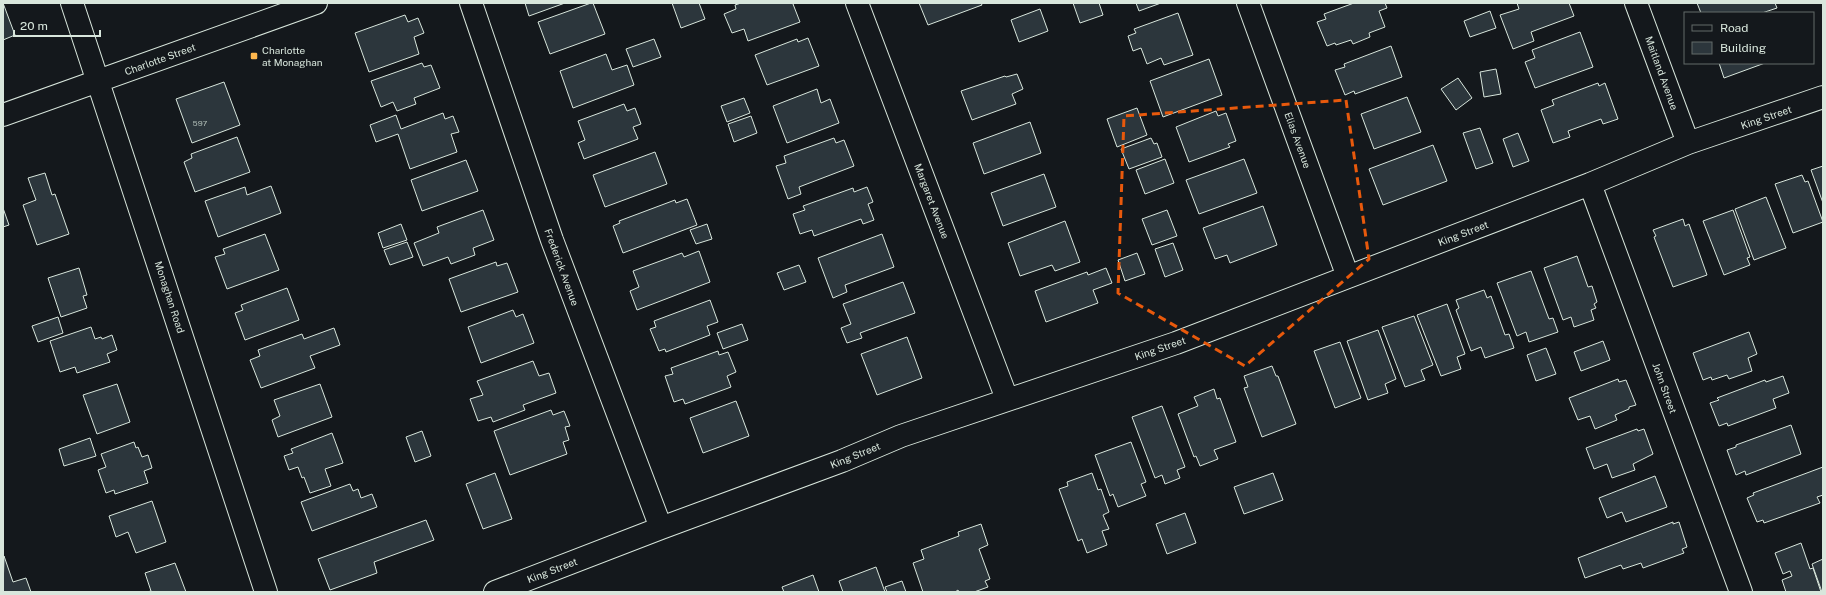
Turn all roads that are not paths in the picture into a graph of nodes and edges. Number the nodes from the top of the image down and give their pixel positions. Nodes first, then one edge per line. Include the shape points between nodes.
1 (72, 3) edge
2 (316, 3) edge
3 (471, 3) edge
4 (857, 3) edge
5 (1248, 3) edge
6 (1636, 3) edge
7 (98, 81) junction
8 (1823, 97) edge
9 (3, 115) edge
10 (1688, 144) junction
11 (1590, 184) junction
12 (1348, 278) junction
13 (1007, 399) junction
14 (661, 528) junction
15 (266, 592) edge
16 (495, 592) edge
17 (1741, 592) edge

1 - 7 street, Monaghan Road
2 - 7 street, Charlotte Street
3 - 14 street, Frederick Avenue via 552,240
4 - 13 street, Margaret Avenue
5 - 12 street, Elias Avenue
6 - 10 street, Maitland Avenue
7 - 9 street, Charlotte Street
7 - 15 street, Monaghan Road
8 - 10 street, King Street
10 - 11 street, King Street
11 - 12 street, King Street
11 - 17 street, John Street
12 - 13 street, King Street via 1176,343
13 - 14 street, King Street via 901,436 842,461
14 - 16 street, King Street

